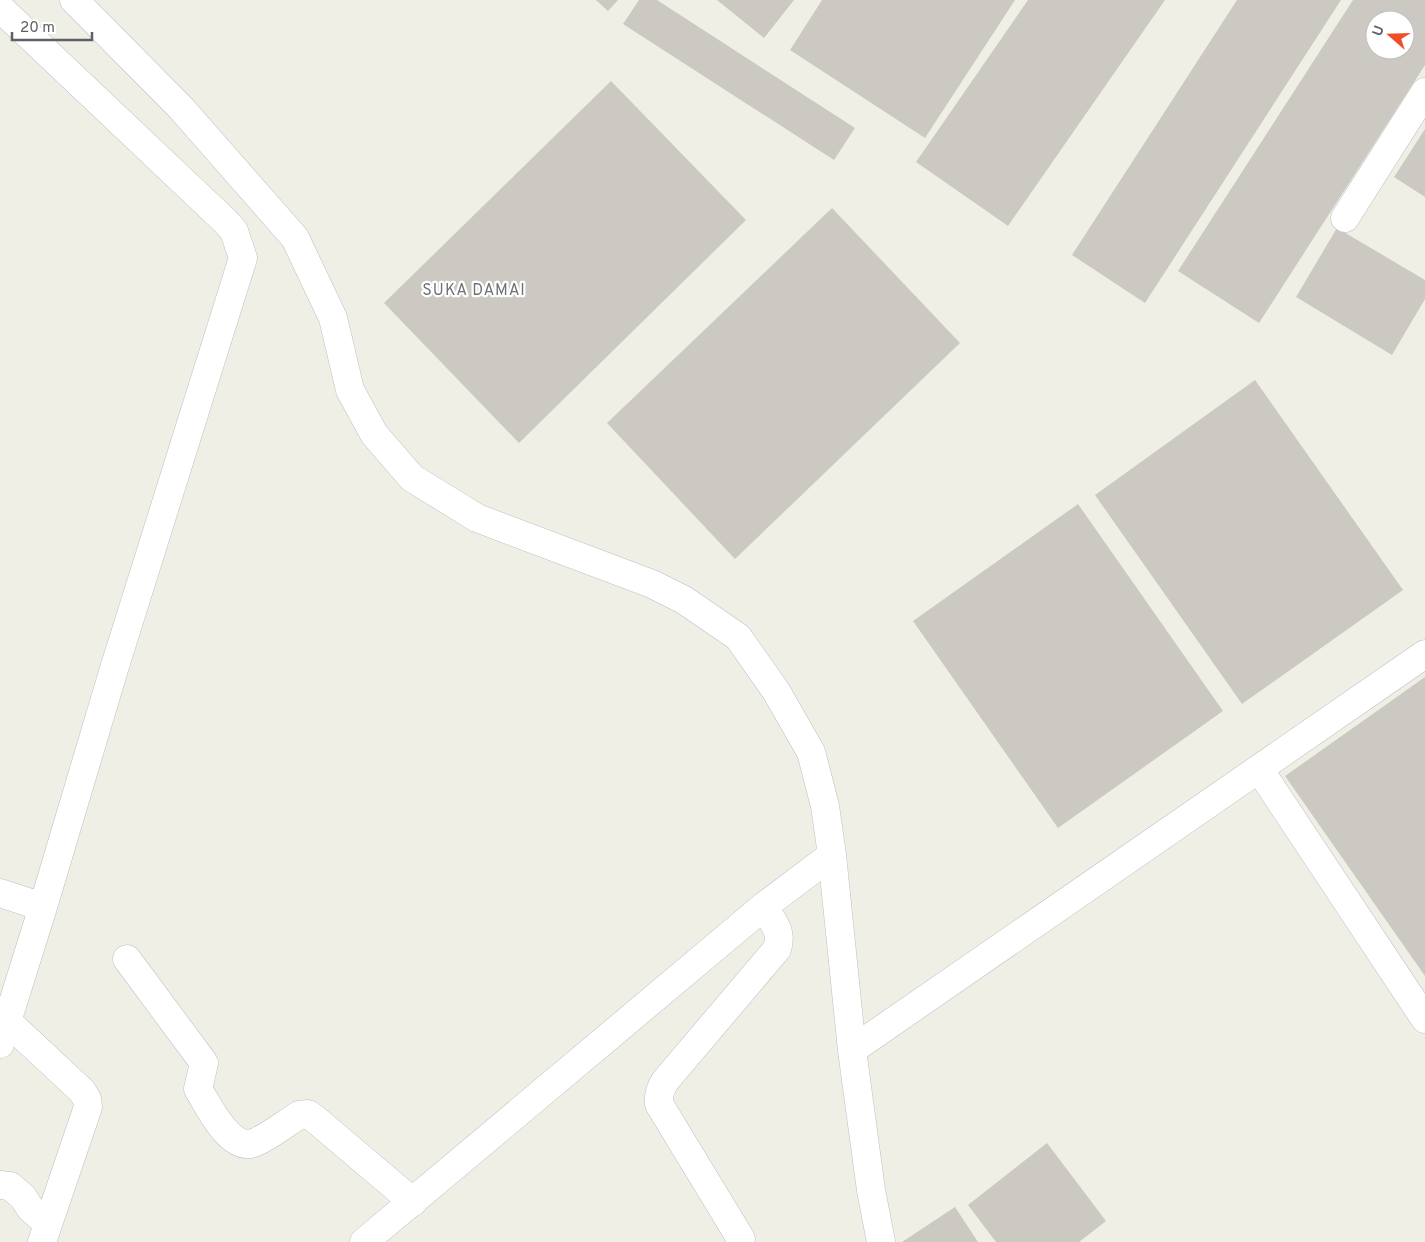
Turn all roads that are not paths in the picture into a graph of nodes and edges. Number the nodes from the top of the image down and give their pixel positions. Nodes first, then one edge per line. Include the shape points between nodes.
1 (74, 0) edge
2 (0, 8) edge
3 (1425, 92) edge
4 (1345, 218) dead end
5 (1425, 654) edge
6 (1259, 769) junction
7 (832, 855) junction
8 (0, 892) edge
9 (44, 907) junction
10 (763, 907) junction
11 (127, 959) dead end
12 (1425, 1018) edge
13 (4, 1033) edge
14 (852, 1050) junction
15 (0, 1185) edge
16 (413, 1202) junction
17 (45, 1233) edge
18 (741, 1238) dead end
19 (364, 1242) edge
20 (881, 1242) edge

1 - 7 street via 181,108 294,238 333,318 350,390 374,434 412,478 477,518 652,584 684,600 738,637 776,691 811,752 825,806
2 - 9 street via 224,220 234,231 243,258 114,669
3 - 4 street
5 - 6 street
6 - 12 street
6 - 14 street
7 - 10 street
7 - 14 street
8 - 9 street
9 - 13 street
10 - 16 street
10 - 18 street via 778,931 780,941 777,949 661,1086 658,1098
11 - 16 street via 204,1063 198,1089 234,1140 255,1143 299,1115 308,1114
13 - 17 street via 87,1099 88,1107
14 - 20 street
15 - 17 street via 10,1186 23,1197
16 - 19 street

